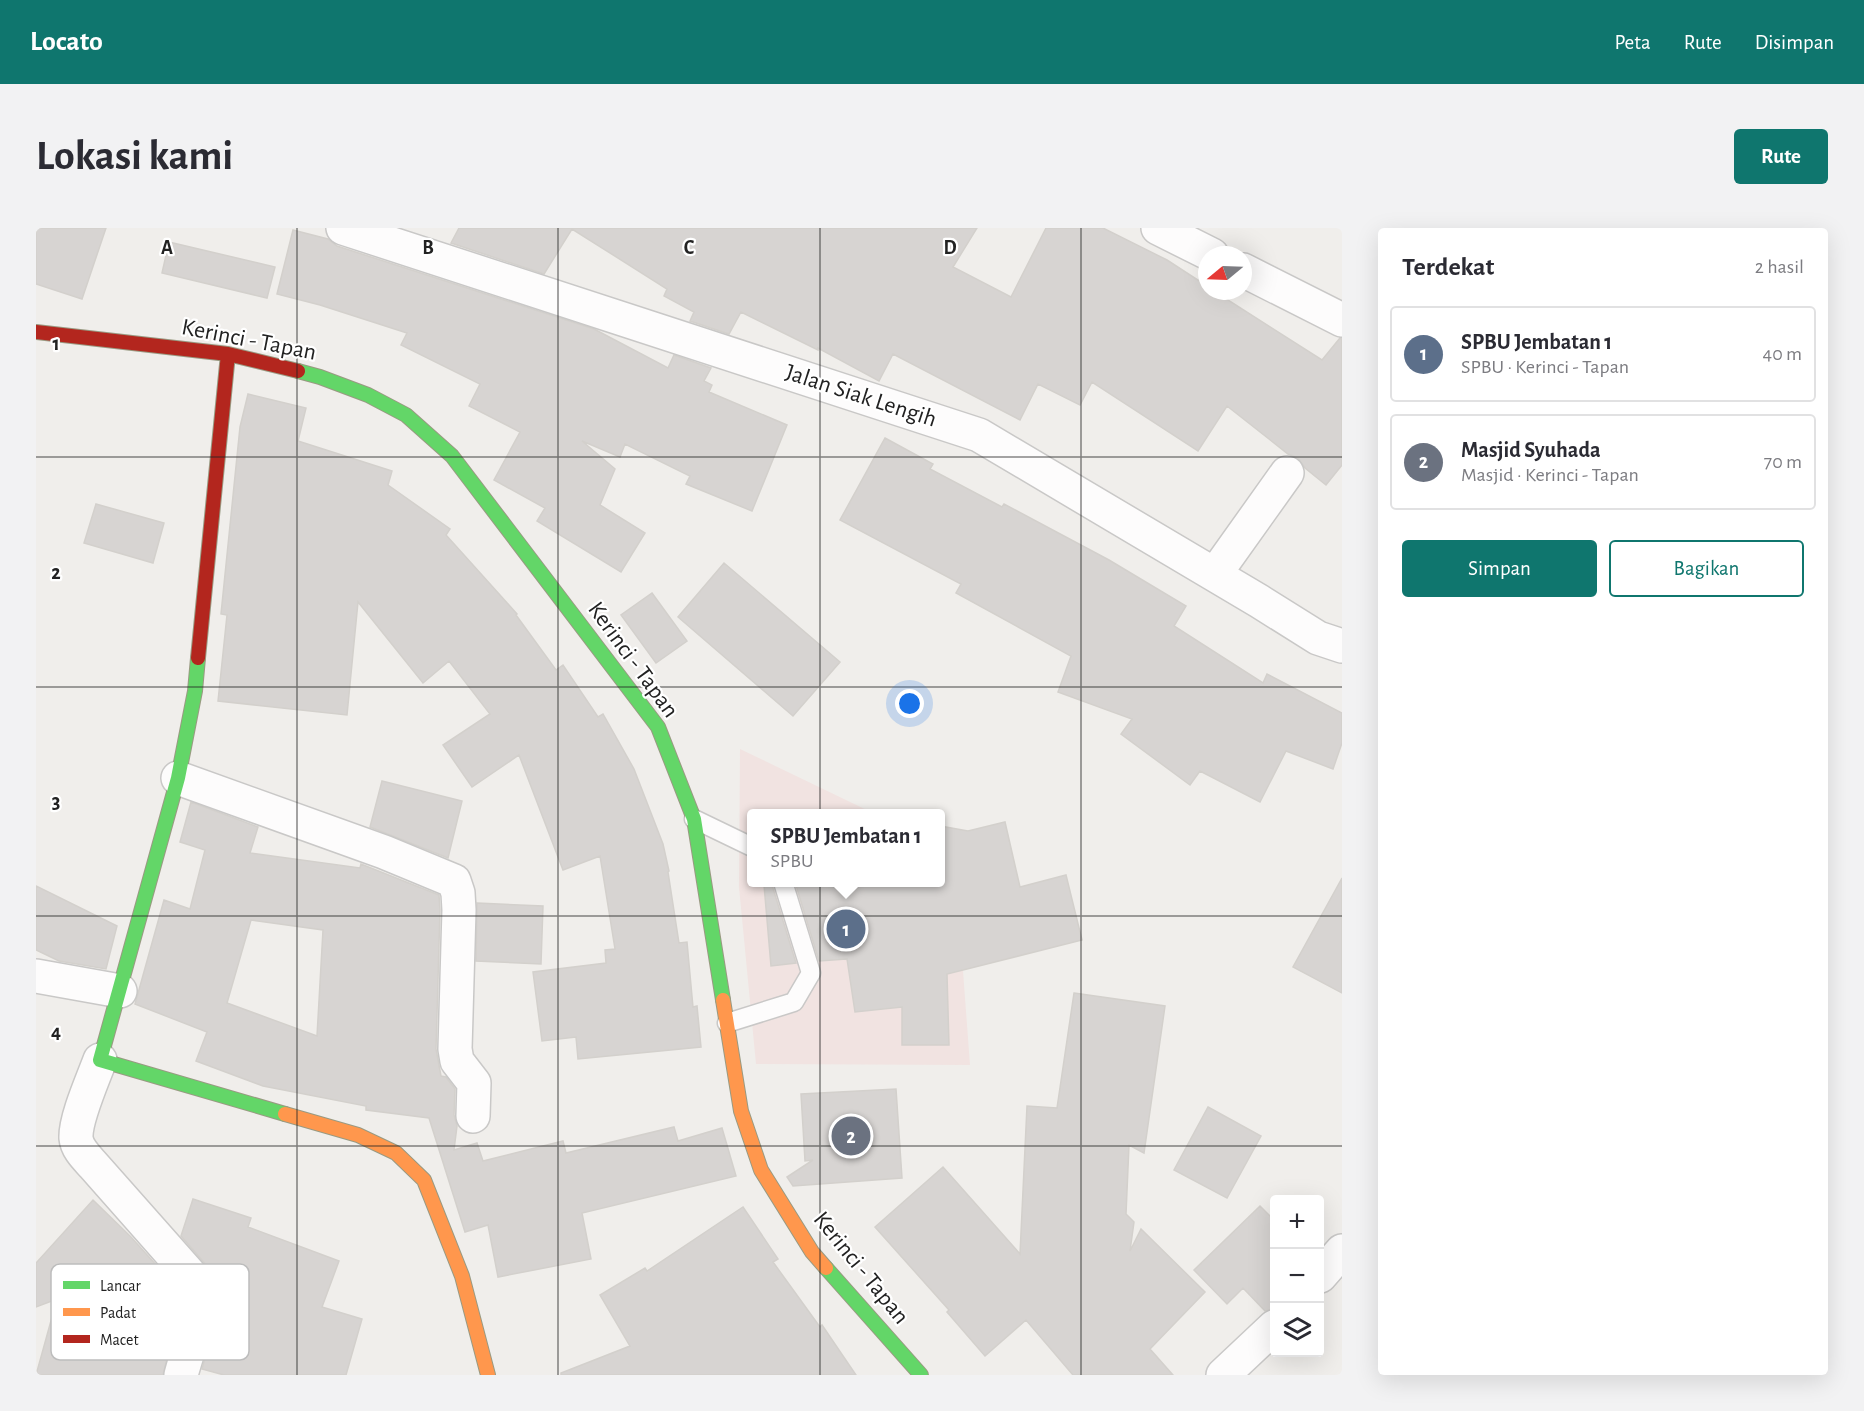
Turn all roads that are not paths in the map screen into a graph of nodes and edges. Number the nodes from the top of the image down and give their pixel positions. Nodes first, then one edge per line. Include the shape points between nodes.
1 (343, 228) edge
2 (1158, 228) edge
3 (1198, 248) edge
4 (1252, 275) edge
5 (1342, 320) edge
6 (36, 332) edge
7 (228, 354) junction
8 (1287, 473) dead end
9 (1215, 574) junction
10 (1342, 646) edge
11 (178, 778) junction
12 (694, 819) junction
13 (747, 845) edge
14 (785, 887) edge
15 (36, 976) edge
16 (120, 991) junction
17 (727, 1023) junction
18 (100, 1060) junction
19 (473, 1116) dead end
20 (1342, 1251) edge
21 (181, 1264) edge
22 (1324, 1271) edge
23 (1270, 1331) edge
24 (185, 1360) edge
25 (180, 1375) edge
26 (488, 1375) edge
27 (921, 1375) edge
28 (1223, 1375) edge

1 - 9 street, Jalan Siak Lengih via 979,435
2 - 3 street
4 - 5 street
6 - 7 main road, Kerinci - Tapan
7 - 11 main road via 195,691
7 - 12 main road, Kerinci - Tapan via 320,376 368,395 406,415 452,456 658,727
8 - 9 street
9 - 10 street, Jalan Siak Lengih via 1318,638
11 - 16 main road
11 - 19 street via 454,881 459,910 455,1049 457,1061 474,1083
12 - 13 lane
12 - 17 main road, Kerinci - Tapan
14 - 17 lane via 811,973 794,1002
15 - 16 street
16 - 18 main road
17 - 27 main road, Kerinci - Tapan via 741,1111 761,1170 812,1252
18 - 21 street via 76,1139 82,1152
18 - 26 main road via 358,1135 396,1153 424,1180 462,1276
20 - 22 street
23 - 28 street
24 - 25 street

